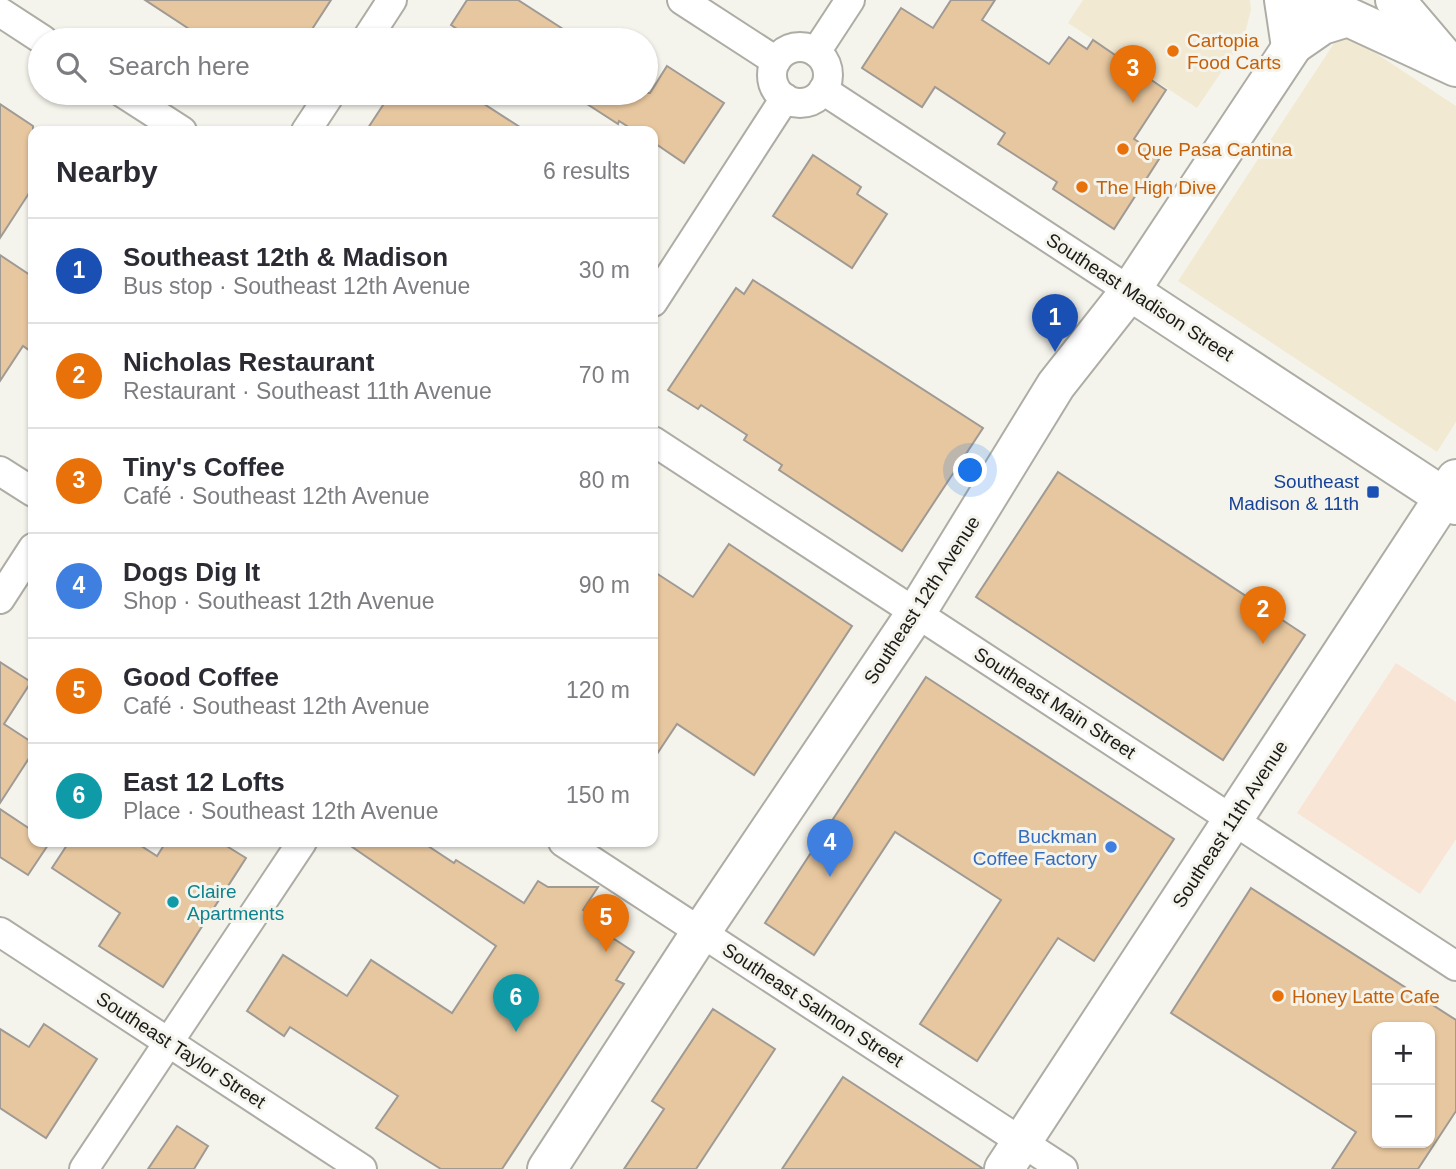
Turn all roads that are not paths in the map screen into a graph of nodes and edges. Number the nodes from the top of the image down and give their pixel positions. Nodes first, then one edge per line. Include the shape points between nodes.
1 (392, 0) edge
2 (682, 0) edge
3 (850, 0) edge
4 (1284, 0) edge
5 (1323, 0) edge
6 (1395, 0) edge
7 (0, 12) edge
8 (374, 28) edge
9 (28, 30) edge
10 (1291, 47) junction
11 (816, 52) junction
12 (776, 61) junction
13 (1453, 65) edge
14 (823, 90) junction
15 (785, 98) junction
16 (142, 105) edge
17 (323, 105) edge
18 (174, 126) edge
19 (309, 126) edge
20 (1130, 291) junction
21 (658, 294) edge
22 (658, 444) edge
23 (0, 471) edge
24 (28, 489) edge
25 (1452, 494) edge
26 (28, 556) edge
27 (0, 599) edge
28 (916, 613) junction
29 (1233, 820) junction
30 (299, 847) edge
31 (570, 847) edge
32 (0, 932) edge
33 (701, 932) junction
34 (1456, 966) edge
35 (168, 1042) junction
36 (1013, 1155) edge
37 (85, 1169) edge
38 (362, 1169) edge
39 (547, 1169) edge
40 (1063, 1169) edge

1 - 8 street
2 - 12 street
3 - 11 street
4 - 10 main road
5 - 10 main road, Southeast 12th Avenue
6 - 13 main road
7 - 9 street
10 - 13 main road via 1322,25 1348,18
10 - 20 main road, Southeast 12th Avenue
11 - 12 street via 793,48
11 - 14 street via 828,71
12 - 15 street via 773,82
14 - 15 street via 804,103
14 - 20 street, Southeast Madison Street
15 - 21 street
16 - 18 street
17 - 19 street
20 - 25 main road, Southeast Madison Street
20 - 28 main road, Southeast 12th Avenue via 1049,396
22 - 28 street, Southeast Main Street
23 - 24 street
25 - 29 main road, Southeast 11th Avenue
26 - 27 street
28 - 29 street, Southeast Main Street
28 - 33 main road, Southeast 12th Avenue
29 - 34 street, Southeast Main Street
29 - 36 main road, Southeast 11th Avenue
30 - 35 street
31 - 33 street, Southeast Salmon Street
32 - 35 street, Southeast Taylor Street
33 - 36 street, Southeast Salmon Street
33 - 39 main road, Southeast 12th Avenue
35 - 37 street
35 - 38 street, Southeast Taylor Street
36 - 40 street, Southeast Salmon Street

